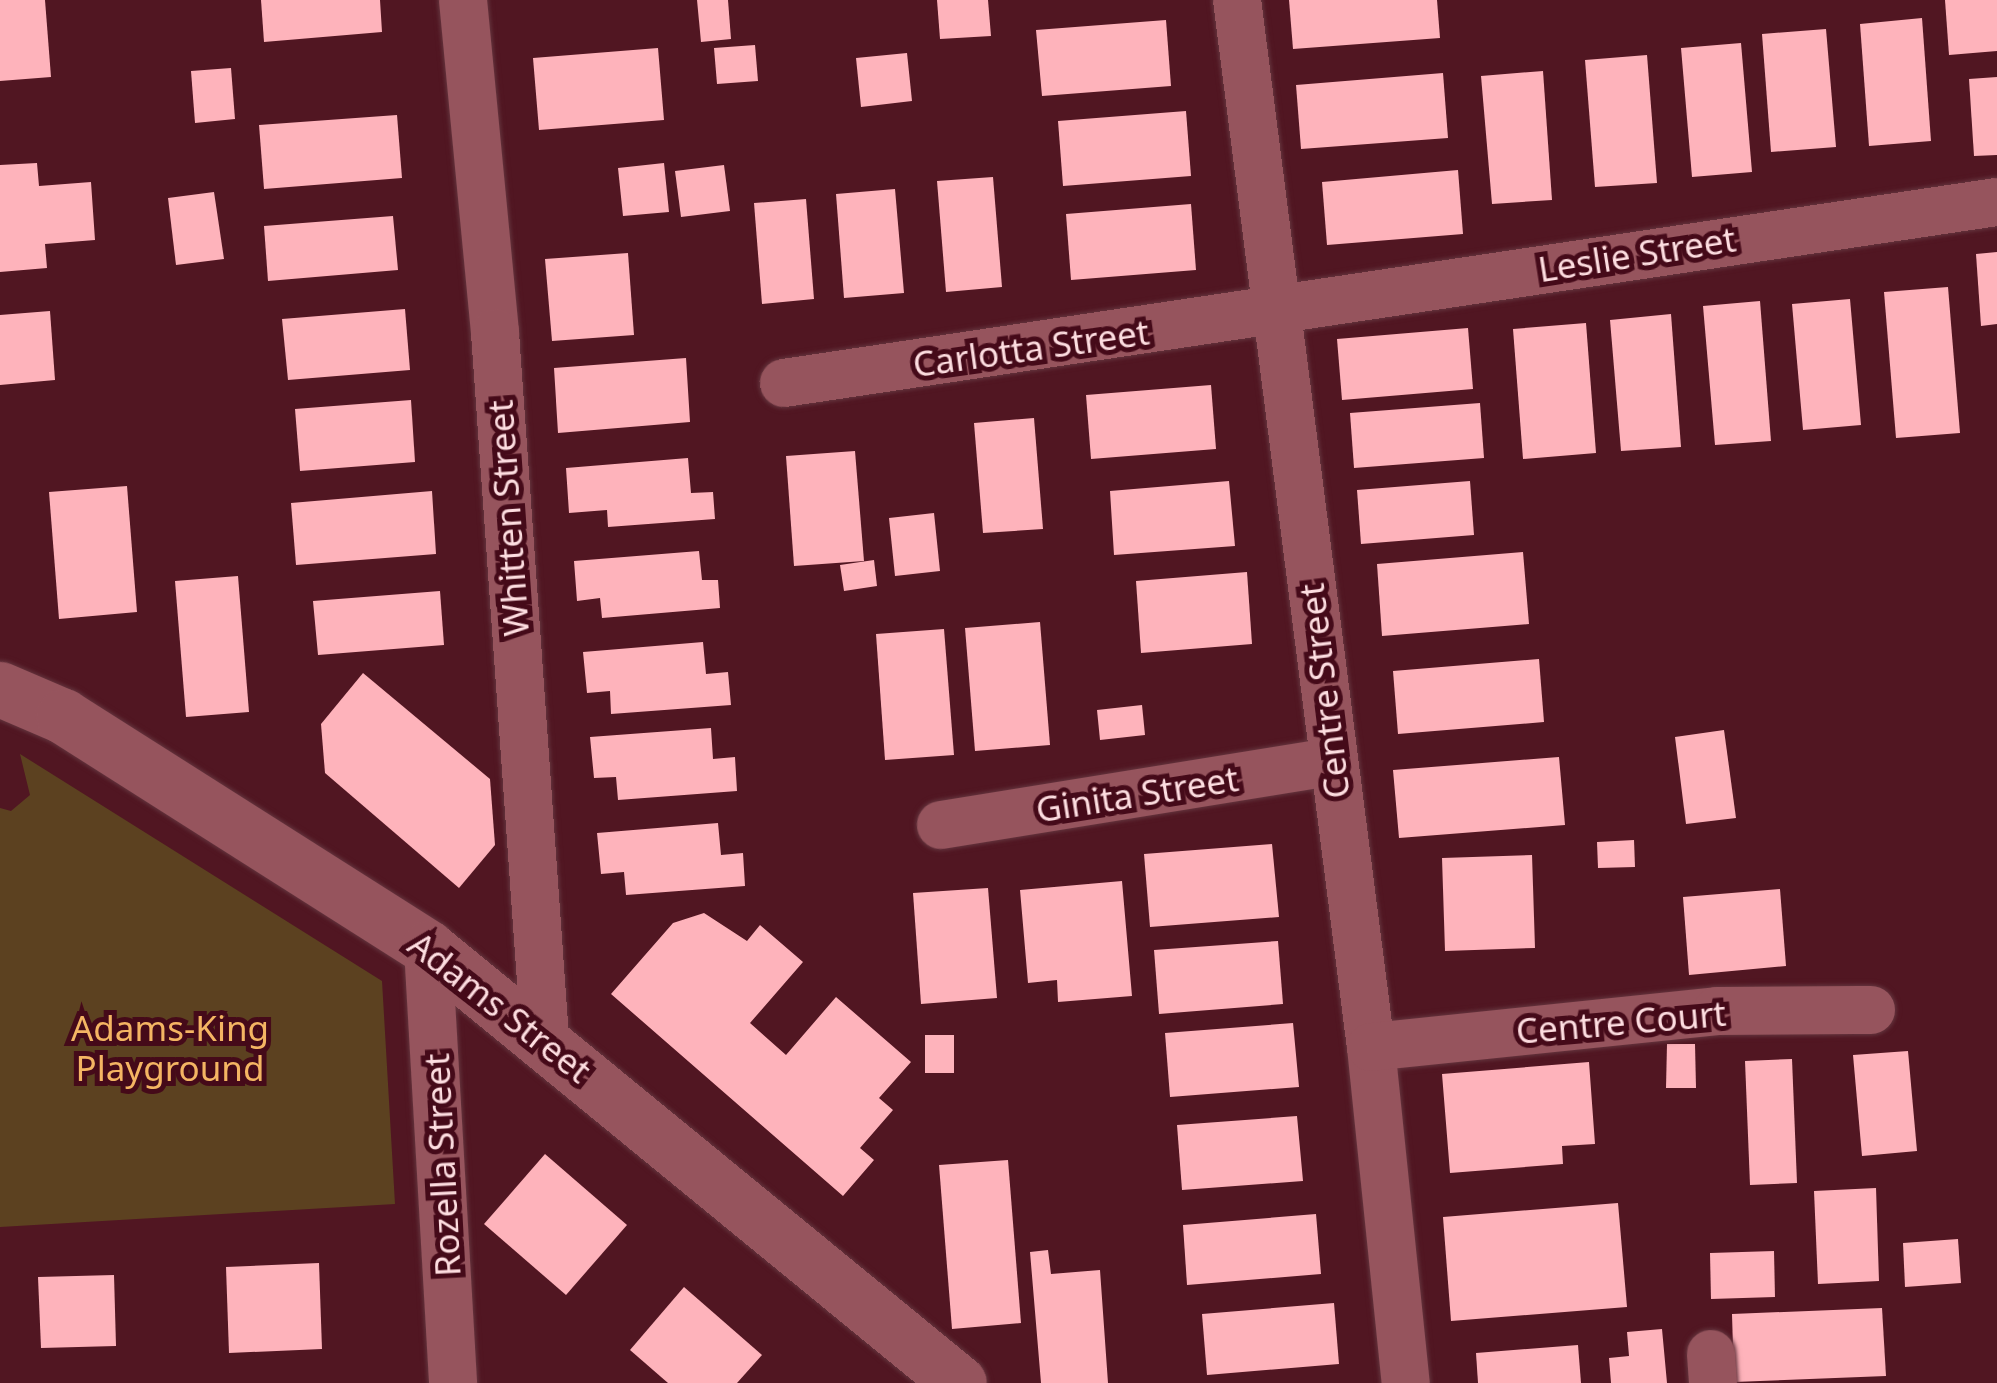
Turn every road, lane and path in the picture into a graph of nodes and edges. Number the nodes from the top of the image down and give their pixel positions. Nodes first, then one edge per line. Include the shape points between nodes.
1 (463, 0) edge
2 (1237, 0) edge
3 (1997, 202) edge
4 (1279, 311) junction
5 (784, 383) dead end
6 (0, 689) edge
7 (1332, 762) junction
8 (942, 825) dead end
9 (428, 948) junction
10 (1870, 1010) dead end
11 (545, 1037) junction
12 (1371, 1047) junction
13 (452, 1383) edge
14 (959, 1383) edge
15 (1406, 1383) edge

1 - 11 street, Whitten Street via 495,333
2 - 4 street, Centre Street
3 - 4 street, Leslie Street
4 - 5 street, Carlotta Street
4 - 7 street, Centre Street
6 - 9 main road, Adams Street via 64,716
7 - 8 street, Ginita Street
7 - 12 street, Centre Street
9 - 11 main road, Adams Street
9 - 13 street, Rozella Street
10 - 12 street, Centre Court via 1717,1011
11 - 14 main road, Adams Street via 787,1246
12 - 15 street, Centre Street

